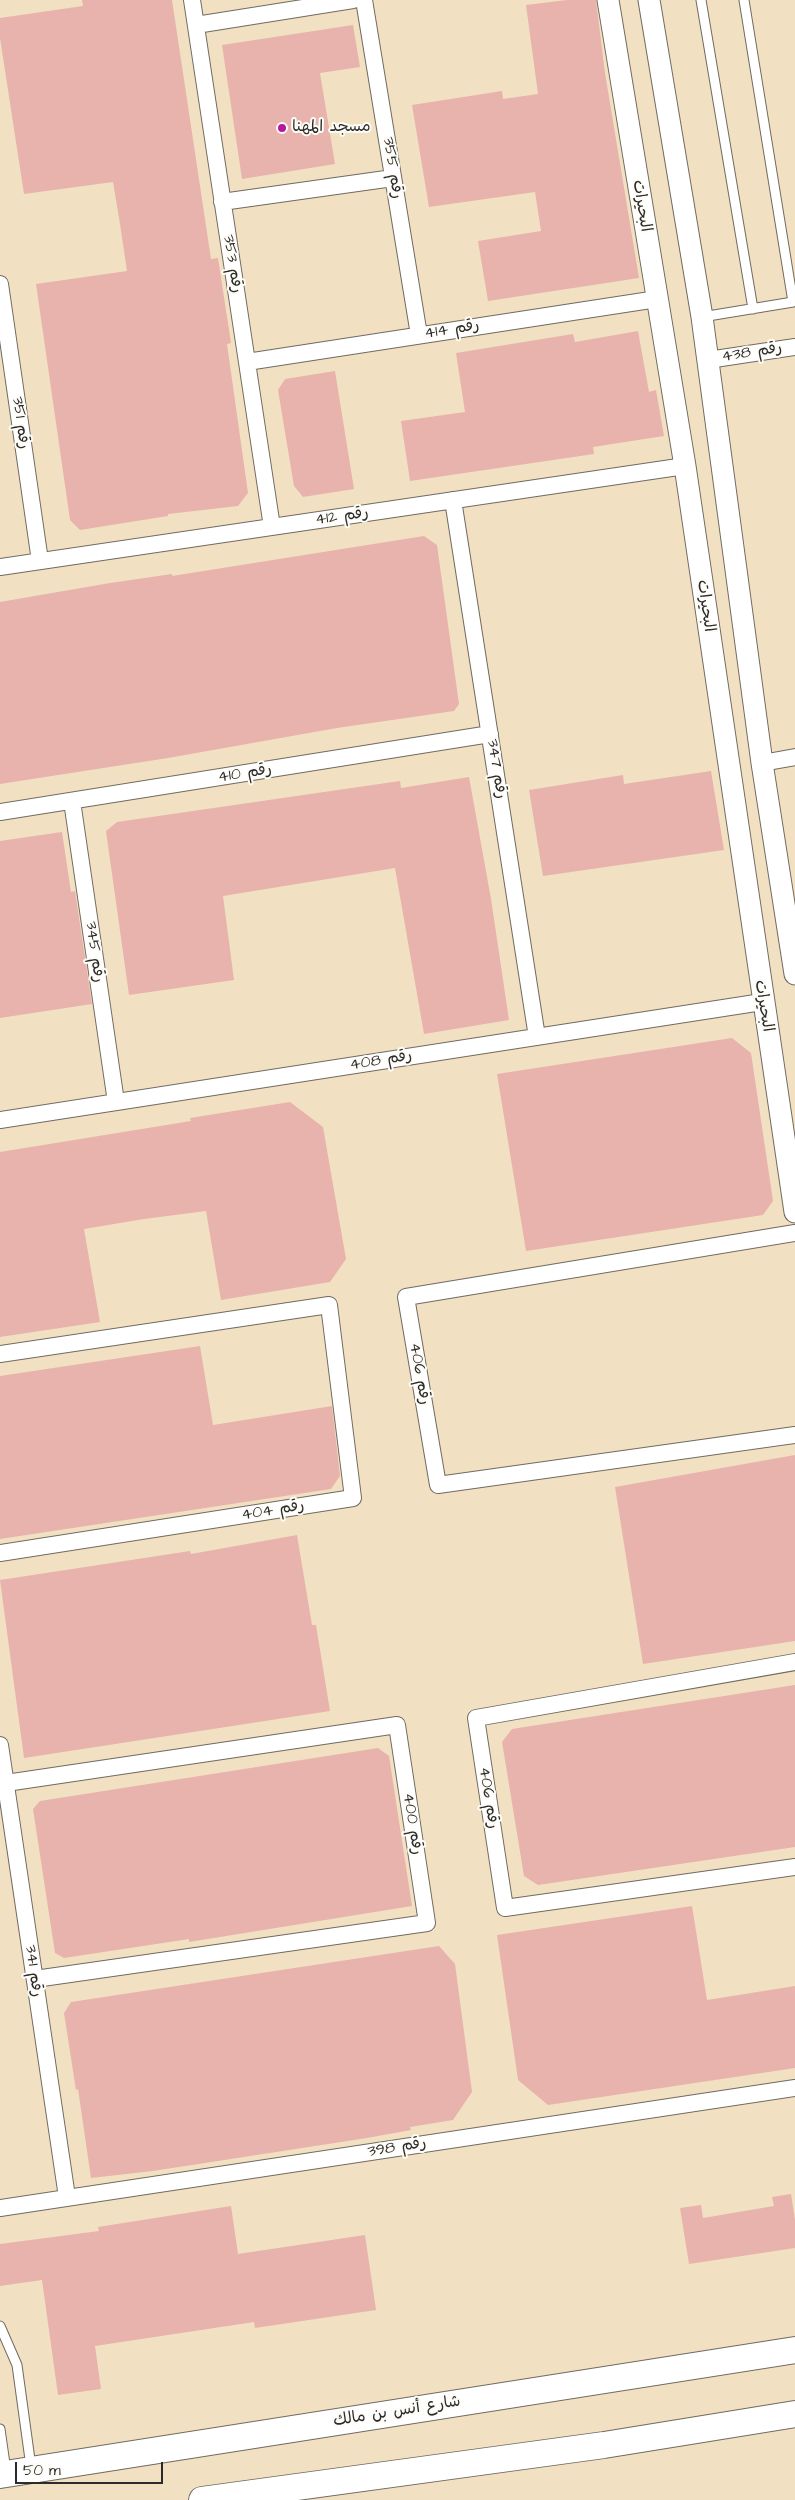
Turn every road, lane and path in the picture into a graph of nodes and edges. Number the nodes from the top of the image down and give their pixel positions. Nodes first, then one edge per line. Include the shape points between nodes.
1 (192, 0) edge
2 (353, 0) edge
3 (364, 0) edge
4 (608, 0) edge
5 (649, 0) edge
6 (701, 0) edge
7 (744, 0) edge
8 (196, 26) junction
9 (393, 178) junction
10 (222, 202) junction
11 (0, 284) edge
12 (657, 299) junction
13 (753, 309) junction
14 (702, 317) junction
15 (419, 336) junction
16 (795, 346) edge
17 (708, 360) junction
18 (247, 362) junction
19 (685, 466) junction
20 (453, 500) junction
21 (272, 527) junction
22 (40, 562) junction
23 (0, 567) edge
24 (490, 734) junction
25 (795, 757) edge
26 (761, 759) junction
27 (727, 760) junction
28 (72, 801) junction
29 (0, 812) edge
30 (795, 974) edge
31 (762, 1002) junction
32 (537, 1037) junction
33 (116, 1102) junction
34 (0, 1120) edge
35 (795, 1212) edge
36 (795, 1233) edge
37 (0, 1354) edge
38 (795, 1435) edge
39 (0, 1553) edge
40 (795, 1662) edge
41 (0, 1745) edge
42 (6, 1783) junction
43 (795, 1867) edge
44 (35, 1979) junction
45 (795, 2088) edge
46 (67, 2197) junction
47 (0, 2208) edge
48 (0, 2326) edge
49 (795, 2350) edge
50 (795, 2414) edge
51 (0, 2430) edge
52 (13, 2473) edge
53 (202, 2500) edge

1 - 8 street, رقم 353
2 - 8 street
3 - 9 street, رقم 355
4 - 12 street, البحيرات
5 - 14 street
6 - 13 lane
7 - 13 lane via 793,302
8 - 10 street, رقم 353
9 - 10 street
9 - 15 street, رقم 355
10 - 18 street, رقم 353
11 - 22 street, رقم 351
12 - 15 street, رقم 414
12 - 19 street, البحيرات
13 - 14 lane
14 - 17 street
15 - 18 street, رقم 414
16 - 17 street, رقم 438
17 - 26 street
18 - 21 street, رقم 353
19 - 20 street, رقم 412
19 - 27 street, البحيرات
20 - 21 street, رقم 412
20 - 24 street, رقم 347
21 - 22 street, رقم 412
22 - 23 street, رقم 412
24 - 28 street, رقم 410
24 - 32 street, رقم 347
25 - 26 street
26 - 27 street
26 - 30 street
27 - 31 street, البحيرات
28 - 29 street, رقم 410
28 - 33 street, رقم 345
31 - 32 street, رقم 408
31 - 35 street, البحيرات
32 - 33 street, رقم 408
33 - 34 street, رقم 408
36 - 38 street, رقم 406 via 406,1297 438,1485
37 - 39 street, رقم 404 via 329,1305 353,1498
40 - 43 street, رقم 406 via 476,1718 505,1908
41 - 42 street, رقم 341
42 - 44 street, رقم 341
42 - 44 street, رقم 400 via 397,1725 427,1923
44 - 46 street, رقم 341
45 - 46 street, رقم 398
46 - 47 street, رقم 398
48 - 52 lane via 17,2365
49 - 52 main road, شارع أنس بن مالك
50 - 53 main road via 604,2445
51 - 52 lane

